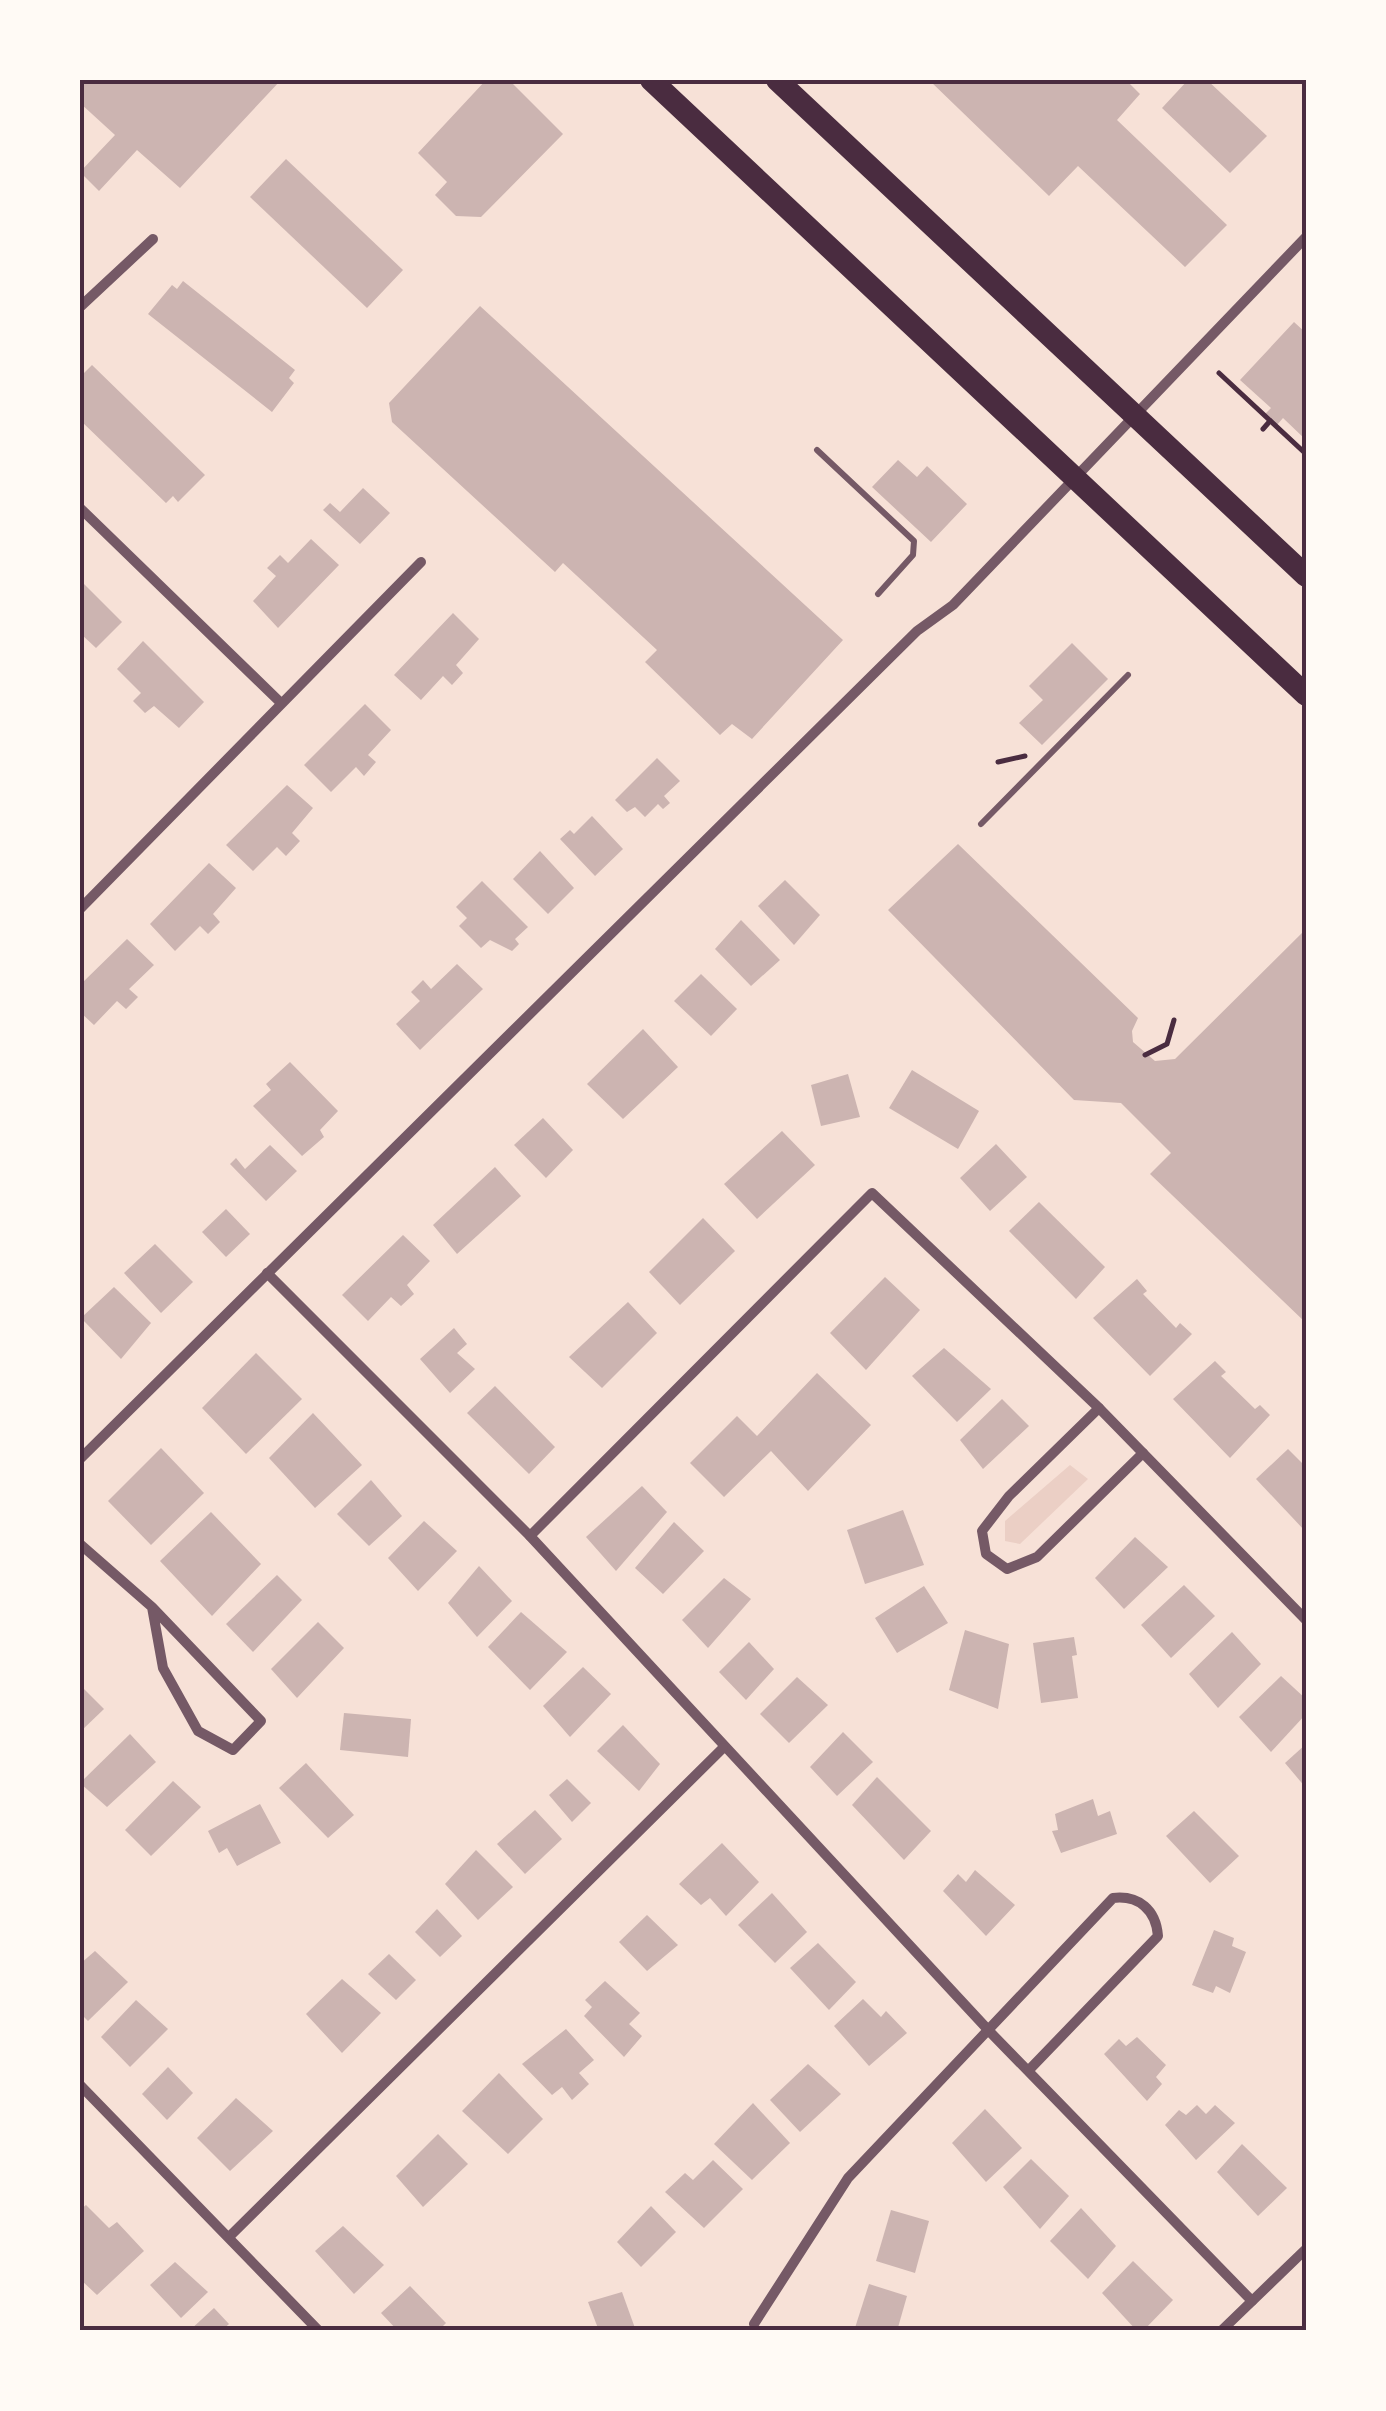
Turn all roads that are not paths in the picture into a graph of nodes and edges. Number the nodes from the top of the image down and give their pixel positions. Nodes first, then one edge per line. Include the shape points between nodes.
1 (651, 80) edge
2 (777, 80) edge
3 (1306, 236) edge
4 (153, 239) dead end
5 (80, 307) edge
6 (1137, 418) junction
7 (817, 450) dead end
8 (1074, 477) junction
9 (80, 508) edge
10 (420, 562) dead end
11 (1306, 576) edge
12 (878, 594) dead end
13 (1128, 675) dead end
14 (1306, 694) edge
15 (282, 703) junction
16 (982, 824) dead end
17 (80, 909) edge
18 (267, 1274) junction
19 (1098, 1408) junction
20 (1143, 1452) junction
21 (80, 1458) edge
22 (530, 1536) junction
23 (80, 1544) edge
24 (152, 1607) junction
25 (1306, 1620) edge
26 (724, 1748) junction
27 (990, 2032) junction
28 (1029, 2070) junction
29 (80, 2085) edge
30 (230, 2236) junction
31 (1306, 2249) edge
32 (1252, 2300) junction
33 (754, 2324) dead end
34 (319, 2331) edge
35 (1221, 2331) edge

1 - 8 main road
2 - 6 main road
3 - 6 street
4 - 5 street
6 - 8 street
6 - 11 main road
7 - 12 lane via 914,541 913,555
8 - 14 main road
8 - 18 street via 953,606 916,631
9 - 15 street
10 - 15 street
13 - 16 lane
15 - 17 street
18 - 21 street
18 - 22 street
19 - 20 street
19 - 20 street via 991,1519 982,1531 986,1554 1007,1569 1037,1557
19 - 22 street via 872,1193
20 - 25 street
22 - 26 street
23 - 24 street
24 - 24 street via 261,1721 233,1750 198,1731 163,1668
26 - 27 street
26 - 30 street
27 - 28 street
27 - 28 street via 1113,1898 1127,1896 1148,1907 1158,1936
27 - 33 street via 848,2178
28 - 32 street
29 - 30 street
30 - 34 street
31 - 32 street
32 - 35 street

